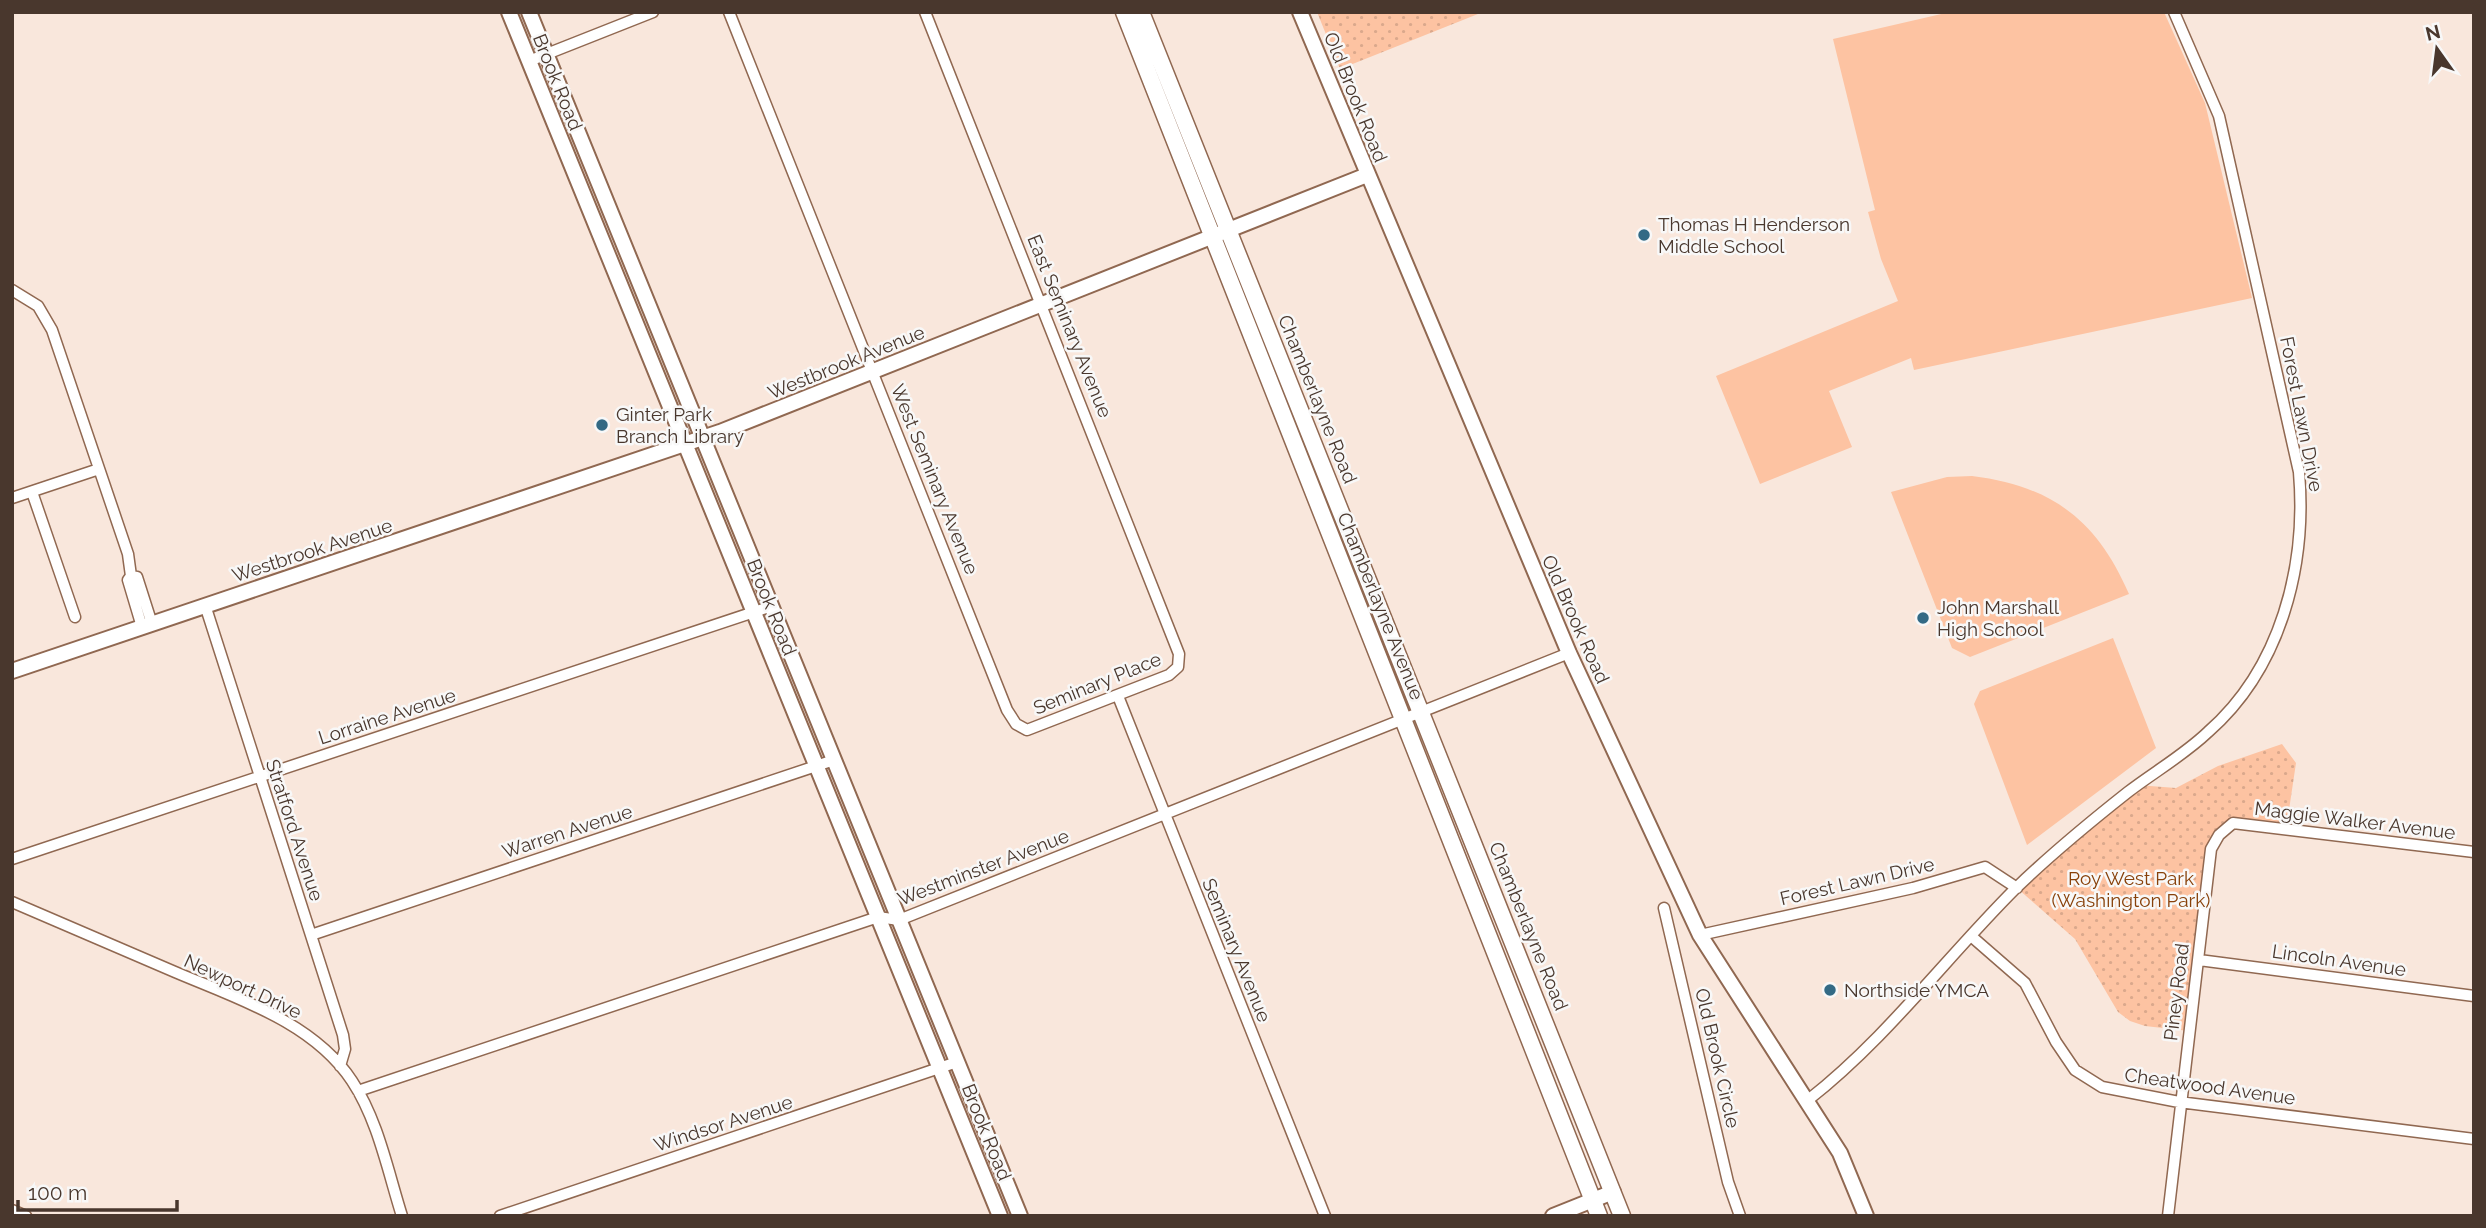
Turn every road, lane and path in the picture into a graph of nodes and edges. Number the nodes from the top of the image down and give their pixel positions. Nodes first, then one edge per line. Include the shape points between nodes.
1 (509, 12) edge
2 (530, 12) edge
3 (653, 12) edge
4 (729, 12) edge
5 (925, 12) edge
6 (1124, 12) edge
7 (1141, 12) edge
8 (1300, 12) edge
9 (2174, 12) edge
10 (547, 54) junction
11 (529, 61) junction
12 (1367, 175) junction
13 (1220, 233) junction
14 (12, 290) edge
15 (1042, 305) junction
16 (873, 372) junction
17 (703, 438) junction
18 (685, 445) junction
19 (99, 469) junction
20 (32, 492) junction
21 (12, 498) edge
22 (205, 606) junction
23 (772, 606) junction
24 (754, 612) junction
25 (75, 617) dead end
26 (147, 625) junction
27 (1569, 653) junction
28 (1180, 654) joint
29 (12, 671) edge
30 (1118, 696) junction
31 (1421, 713) junction
32 (1404, 720) junction
33 (1016, 724) joint
34 (834, 760) junction
35 (816, 766) junction
36 (260, 777) junction
37 (1165, 814) junction
38 (2233, 823) joint
39 (2474, 852) edge
40 (12, 859) edge
41 (2017, 888) junction
42 (12, 902) edge
43 (1664, 908) dead end
44 (878, 917) junction
45 (899, 920) junction
46 (311, 935) junction
47 (1700, 935) junction
48 (1971, 936) junction
49 (2199, 960) junction
50 (2474, 996) edge
51 (957, 1062) junction
52 (340, 1066) junction
53 (940, 1068) junction
54 (358, 1091) junction
55 (1808, 1100) junction
56 (2179, 1102) junction
57 (2474, 1139) edge
58 (1613, 1192) junction
59 (1593, 1200) junction
60 (12, 1210) edge
61 (26, 1216) edge
62 (402, 1216) edge
63 (500, 1216) edge
64 (1000, 1216) edge
65 (1020, 1216) edge
66 (1325, 1216) edge
67 (1553, 1216) edge
68 (1599, 1216) edge
69 (1622, 1216) edge
70 (1740, 1216) edge
71 (1866, 1216) edge
72 (2168, 1216) edge

1 - 11 street, Brook Road
2 - 10 street, Brook Road
3 - 10 street
4 - 16 street, West Seminary Avenue
5 - 15 street, East Seminary Avenue
6 - 13 main road, Chamberlayne Avenue
7 - 13 main road, Chamberlayne Road
8 - 12 street, Old Brook Road
9 - 41 street, Forest Lawn Drive via 2219,116 2299,472 2302,512 2290,588 2284,617 2244,695 2208,732 2128,792
10 - 11 street
10 - 17 street, Brook Road
11 - 18 street, Brook Road
12 - 13 street, Westbrook Avenue
12 - 27 street, Old Brook Road
13 - 15 street, Westbrook Avenue
13 - 31 main road, Chamberlayne Road
13 - 32 main road, Chamberlayne Avenue
14 - 19 street via 38,306 52,330
15 - 16 street, Westbrook Avenue
15 - 28 street, East Seminary Avenue
16 - 17 street, Westbrook Avenue
16 - 33 street, West Seminary Avenue
17 - 18 street, Westbrook Avenue
17 - 23 street, Brook Road
18 - 22 street, Westbrook Avenue
18 - 24 street, Brook Road
19 - 20 street
19 - 26 street via 128,554 129,585
20 - 21 street
20 - 25 street
22 - 26 street, Westbrook Avenue
22 - 36 street, Stratford Avenue
23 - 24 street, Lorraine Avenue
23 - 34 street, Brook Road
24 - 35 street, Brook Road
24 - 36 street, Lorraine Avenue
26 - 29 street, Westbrook Avenue
27 - 31 street, Westminster Avenue
27 - 47 street, Old Brook Road
28 - 30 street, Seminary Place via 1178,667 1170,675
30 - 33 street, Seminary Place via 1036,728 1027,730
30 - 37 street, Seminary Avenue
31 - 32 street, Westminster Avenue
31 - 58 main road, Chamberlayne Road
32 - 37 street, Westminster Avenue
32 - 59 main road, Chamberlayne Avenue
34 - 35 street, Warren Avenue
34 - 45 street, Brook Road
35 - 44 street, Brook Road
35 - 46 street, Warren Avenue
36 - 40 street, Lorraine Avenue
36 - 46 street, Stratford Avenue
37 - 45 street, Westminster Avenue
37 - 66 street, Seminary Avenue
38 - 39 street, Maggie Walker Avenue
38 - 49 street, Piney Road via 2210,849
41 - 47 street, Forest Lawn Drive via 1985,867 1913,888
41 - 48 street, Forest Lawn Drive
42 - 52 street, Newport Drive via 278,1017
43 - 70 street, Old Brook Circle via 1728,1182
44 - 45 street, Westminster Avenue
44 - 53 street, Brook Road
44 - 54 street, Westminster Avenue
45 - 51 street, Brook Road
46 - 52 street, Stratford Avenue via 345,1042
47 - 55 street, Old Brook Road
48 - 55 street, Forest Lawn Drive via 1873,1043
48 - 56 street, Cheatwood Avenue via 2025,983 2075,1070 2102,1087
49 - 50 street, Lincoln Avenue
49 - 56 street, Piney Road
51 - 53 street, Windsor Avenue
51 - 65 street, Brook Road
52 - 54 street, Newport Drive
53 - 63 street, Windsor Avenue
53 - 64 street, Brook Road
54 - 62 street, Newport Drive
55 - 71 street, Old Brook Road via 1840,1153
56 - 57 street, Cheatwood Avenue
56 - 72 street, Piney Road
58 - 59 street
58 - 69 main road
59 - 67 street
59 - 68 main road, Chamberlayne Avenue
60 - 61 street

